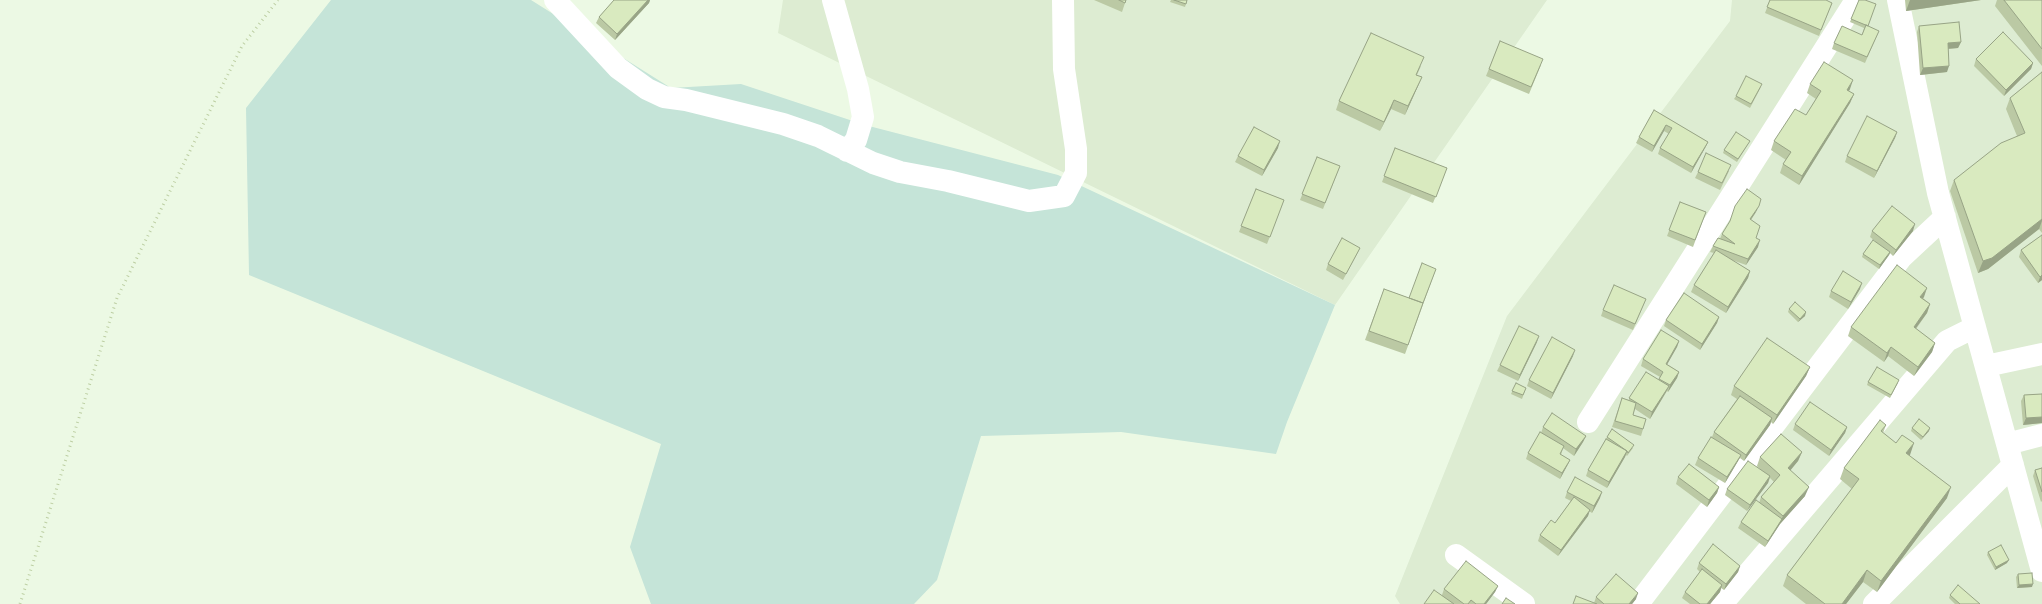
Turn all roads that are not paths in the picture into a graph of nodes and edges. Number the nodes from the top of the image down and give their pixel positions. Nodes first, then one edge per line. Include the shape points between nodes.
1 (555, 0) edge
2 (834, 0) edge
3 (1062, 0) edge
4 (1856, 0) edge
5 (1898, 0) edge
6 (848, 151) junction
7 (1944, 217) junction
8 (1975, 327) junction
9 (2042, 354) edge
10 (1986, 366) junction
11 (1588, 422) dead end
12 (2042, 435) edge
13 (2007, 444) junction
14 (2013, 465) junction
15 (2034, 511) edge
16 (1456, 555) dead end
17 (2042, 571) edge
18 (1524, 604) edge
19 (1638, 604) edge
20 (1722, 604) edge
21 (1874, 604) edge

1 - 6 street via 618,68 647,89 664,97 783,124
2 - 6 street via 864,117 856,140
3 - 6 street via 1064,69 1076,149 1076,173 1064,196 1029,201 900,172
4 - 11 street
5 - 7 street
7 - 8 street
7 - 19 street via 1901,258
8 - 10 street
8 - 20 street via 1947,341
9 - 10 street
10 - 13 street
12 - 13 street
13 - 14 street
14 - 15 street
14 - 21 street
15 - 17 street
16 - 18 street

